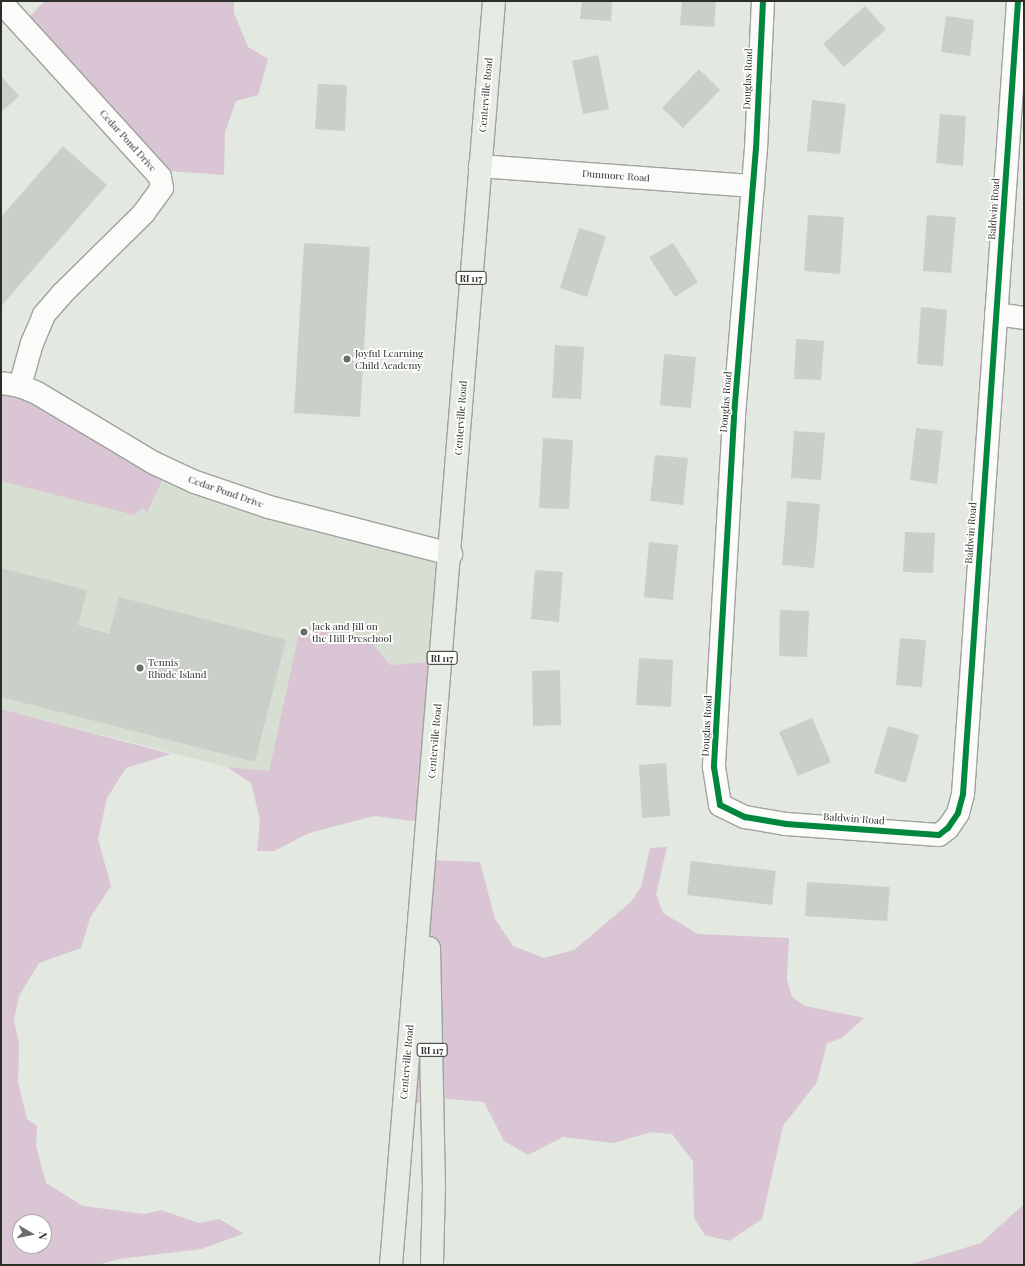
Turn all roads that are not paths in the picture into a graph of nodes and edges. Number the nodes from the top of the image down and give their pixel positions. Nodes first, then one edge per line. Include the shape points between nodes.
1 (494, 1) edge
2 (763, 1) edge
3 (1018, 1) edge
4 (1, 2) edge
5 (480, 166) junction
6 (753, 186) junction
7 (996, 314) junction
8 (1024, 318) edge
9 (10, 384) edge
10 (451, 554) junction
11 (720, 805) joint
12 (427, 835) junction
13 (391, 1265) edge
14 (432, 1265) edge

1 - 5 main road, Centerville Road / RI 117
2 - 6 street, Douglas Road
3 - 7 street, Baldwin Road
4 - 9 street, Cedar Pond Drive via 160,177 162,188 144,213 44,315
5 - 6 street, Dunmore Road
5 - 10 main road, Centerville Road / RI 117
6 - 11 street, Douglas Road via 734,418 715,760
7 - 8 street
7 - 11 street, Baldwin Road via 971,688 962,794 958,812 948,828 939,835 786,824 745,817
9 - 10 street, Cedar Pond Drive via 37,393 154,463 195,482 269,507
10 - 12 main road, Centerville Road / RI 117
12 - 13 main road, Centerville Road / RI 117
12 - 14 main road, Centerville Road / RI 117 via 434,1187

